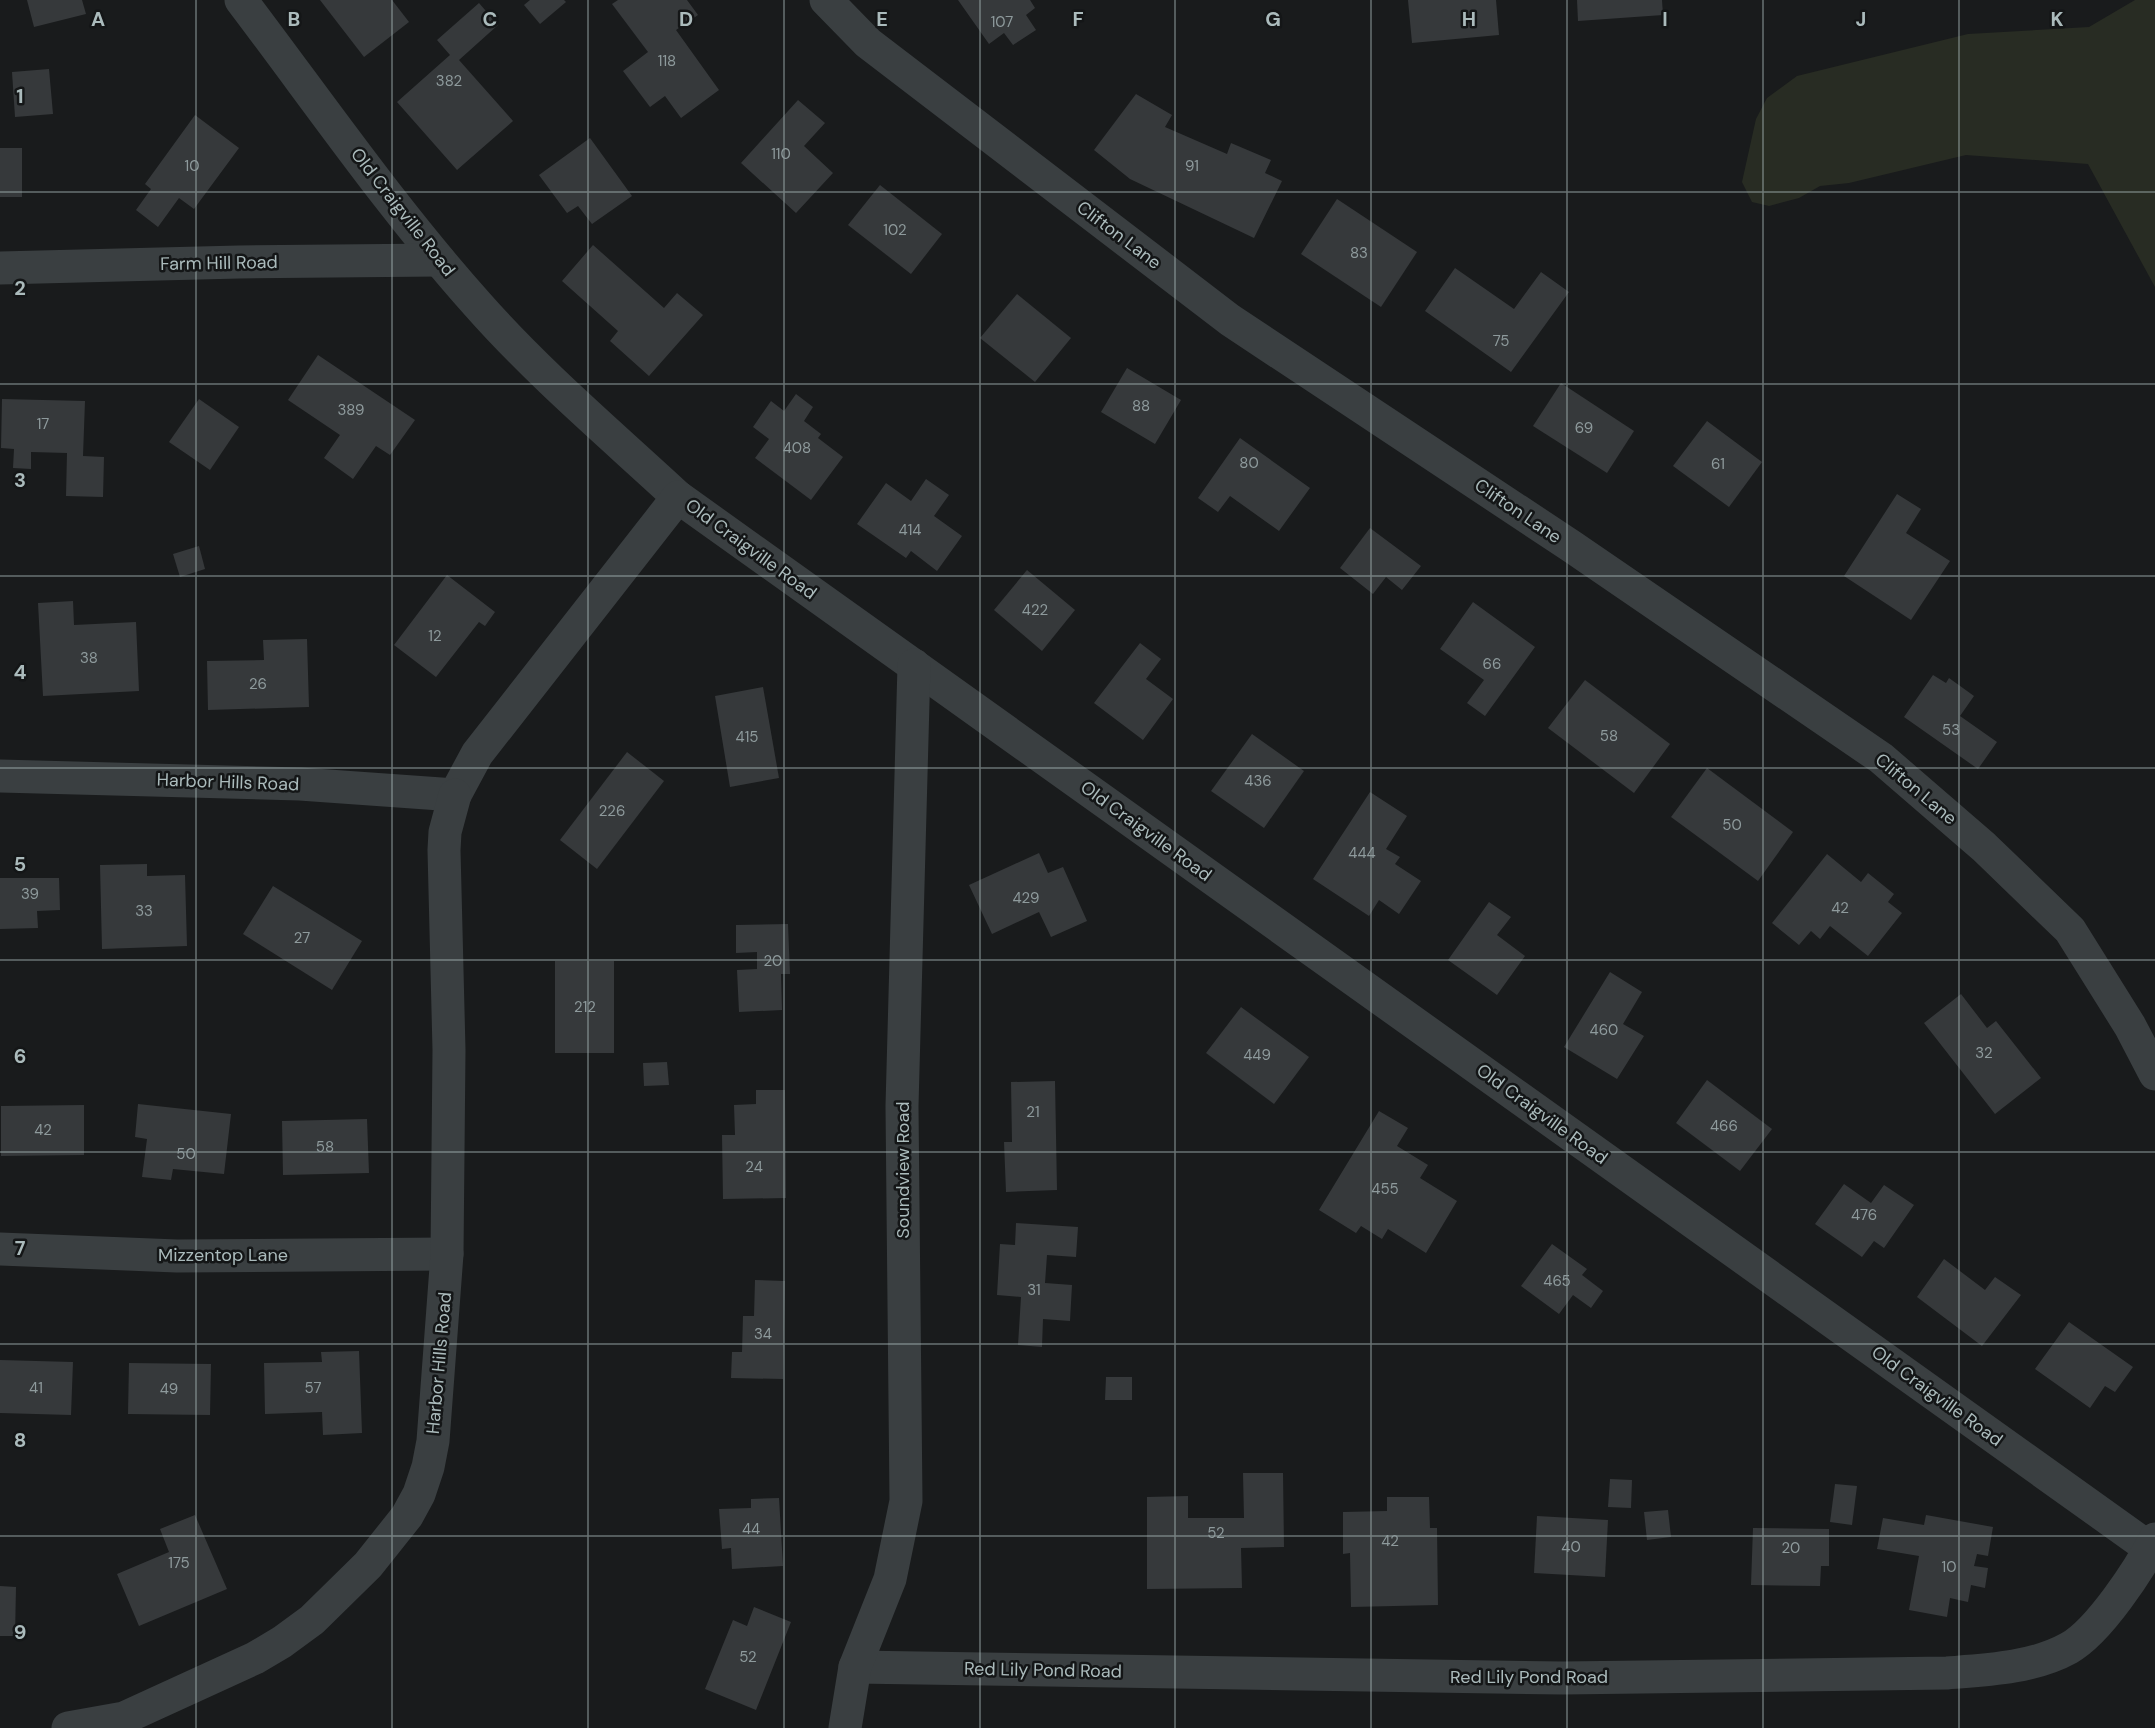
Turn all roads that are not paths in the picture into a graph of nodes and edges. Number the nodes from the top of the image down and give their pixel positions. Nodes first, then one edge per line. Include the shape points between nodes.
1 (241, 0) edge
2 (826, 0) edge
3 (439, 260) junction
4 (0, 268) edge
5 (678, 497) junction
6 (914, 665) junction
7 (0, 776) edge
8 (455, 795) junction
9 (2155, 1074) edge
10 (0, 1249) edge
11 (447, 1254) junction
12 (2153, 1546) edge
13 (855, 1667) junction
14 (68, 1728) edge
15 (845, 1728) edge

1 - 3 street, Old Craigville Road
2 - 9 street, Clifton Lane via 868,43 1230,320 1881,758 1984,847 2070,930
3 - 4 street, Farm Hill Road
3 - 5 street, Old Craigville Road via 528,358
5 - 6 street, Old Craigville Road
5 - 8 street, Harbor Hills Road via 477,754
6 - 12 street, Old Craigville Road
6 - 13 street, Soundview Road via 902,1106 906,1501 890,1579
7 - 8 street, Harbor Hills Road via 300,784
8 - 11 street, Harbor Hills Road via 444,850 449,1050
10 - 11 street, Mizzentop Lane via 177,1256
11 - 14 street, Harbor Hills Road via 436,1414 428,1467 411,1509 388,1542 312,1620 255,1658 124,1718
12 - 13 street, Red Lily Pond Road via 2106,1614 2069,1648 2030,1663 1981,1671 1563,1678
13 - 15 street, Soundview Road

